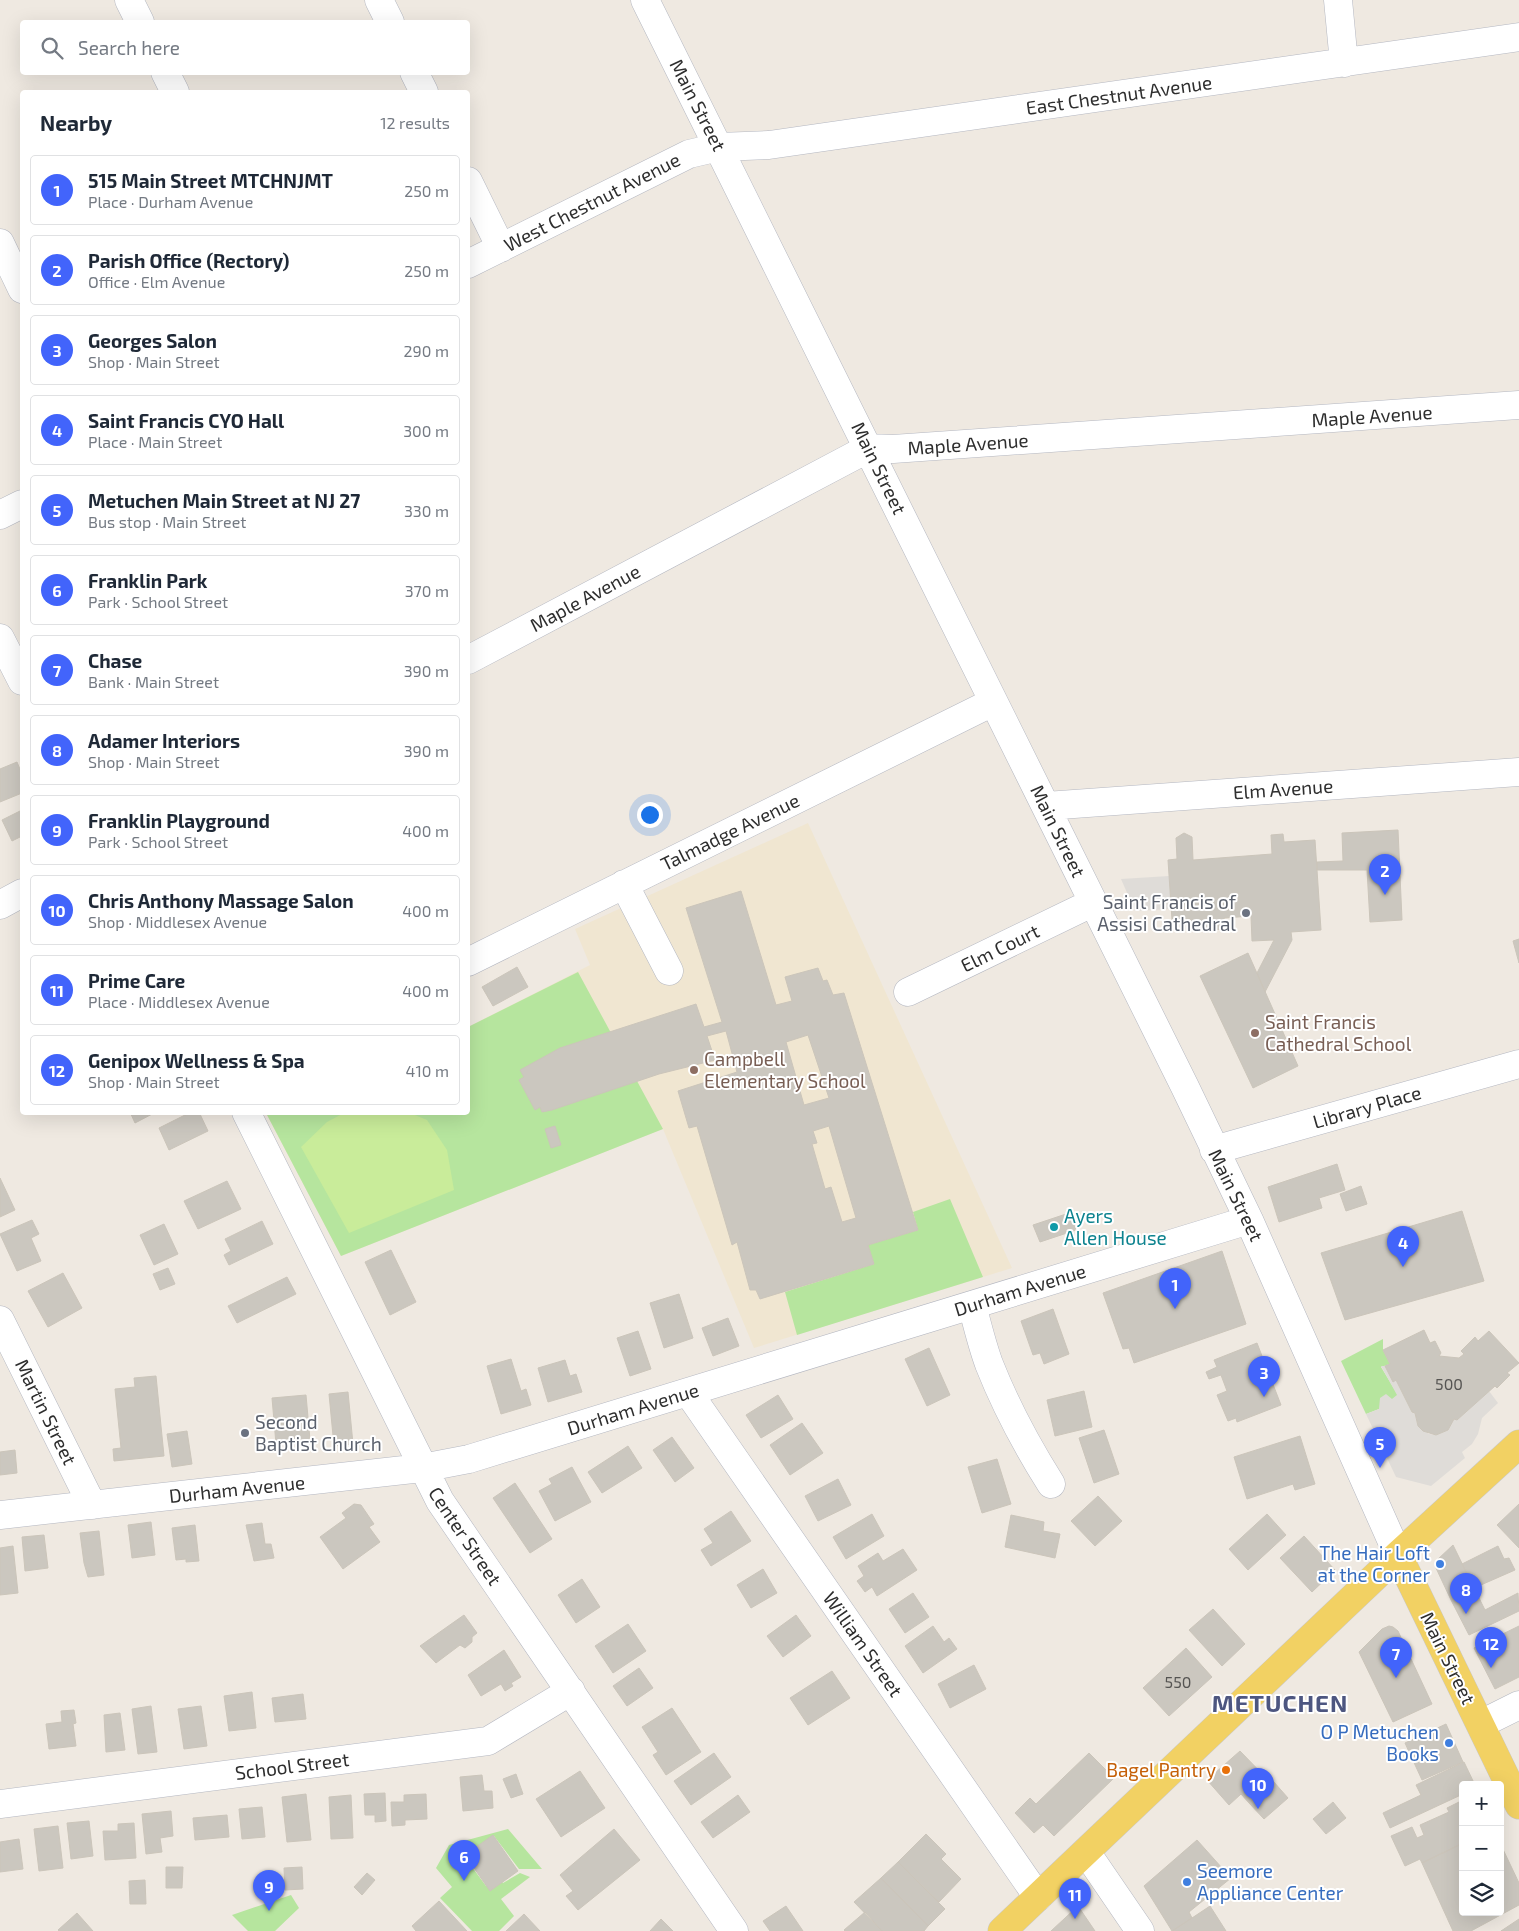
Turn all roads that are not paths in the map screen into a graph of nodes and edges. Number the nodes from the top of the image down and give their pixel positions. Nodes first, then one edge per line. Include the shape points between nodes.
1 (129, 0) edge
2 (378, 0) edge
3 (645, 0) edge
4 (1338, 0) edge
5 (139, 20) edge
6 (389, 20) edge
7 (1519, 37) edge
8 (1344, 63) junction
9 (166, 75) edge
10 (416, 75) edge
11 (174, 90) edge
12 (423, 90) edge
13 (719, 148) junction
14 (470, 185) edge
15 (0, 243) edge
16 (500, 248) junction
17 (470, 263) edge
18 (20, 286) edge
19 (1519, 405) edge
20 (869, 448) junction
21 (20, 505) edge
22 (0, 515) edge
23 (0, 638) edge
24 (470, 659) edge
25 (20, 677) edge
26 (994, 702) junction
27 (1519, 772) edge
28 (1046, 806) junction
29 (624, 884) junction
30 (20, 894) edge
31 (1092, 903) junction
32 (0, 905) edge
33 (470, 961) edge
34 (669, 971) dead end
35 (908, 992) dead end
36 (1519, 1064) edge
37 (247, 1115) edge
38 (1214, 1150) junction
39 (1249, 1220) junction
40 (972, 1305) junction
41 (0, 1320) edge
42 (688, 1392) junction
43 (1519, 1444) edge
44 (422, 1468) junction
45 (1051, 1484) dead end
46 (92, 1505) junction
47 (0, 1515) edge
48 (1398, 1555) junction
49 (571, 1691) junction
50 (1519, 1705) edge
51 (1481, 1724) junction
52 (0, 1804) edge
53 (1519, 1805) edge
54 (1086, 1852) junction
55 (1038, 1897) junction
56 (734, 1931) edge
57 (1002, 1931) edge
58 (1140, 1931) edge

1 - 5 street
2 - 6 street
3 - 13 street, Main Street
4 - 8 street
7 - 8 street, East Chestnut Avenue
8 - 13 street, East Chestnut Avenue via 769,145
9 - 11 street
10 - 12 street
13 - 16 street, West Chestnut Avenue via 689,154
13 - 20 street, Main Street
14 - 16 street
15 - 18 street
16 - 17 street, West Chestnut Avenue
19 - 20 street, Maple Avenue via 893,449
20 - 24 street, Maple Avenue
20 - 26 street, Main Street
21 - 22 street
23 - 25 street
26 - 28 street, Main Street
26 - 29 street, Talmadge Avenue
27 - 28 street, Elm Avenue
28 - 31 street, Main Street
29 - 33 street, Talmadge Avenue
29 - 34 street
30 - 32 street
31 - 35 street, Elm Court
31 - 38 street, Main Street
36 - 38 street, Library Place
37 - 44 street, Center Street
38 - 39 street, Main Street
39 - 40 street, Durham Avenue
39 - 48 street, Main Street
40 - 42 street, Durham Avenue
40 - 45 street via 988,1363 1022,1437
41 - 46 street, Martin Street
42 - 44 street, Durham Avenue via 469,1459
42 - 55 street, William Street
43 - 48 main road
44 - 46 street, Durham Avenue
44 - 49 street, Center Street via 440,1500
46 - 47 street, Durham Avenue
48 - 51 main road, Main Street
48 - 54 main road
49 - 52 street, School Street via 488,1741
49 - 56 street, Center Street
50 - 51 street
51 - 53 main road, Main Street
54 - 55 main road
54 - 58 street
55 - 57 main road

